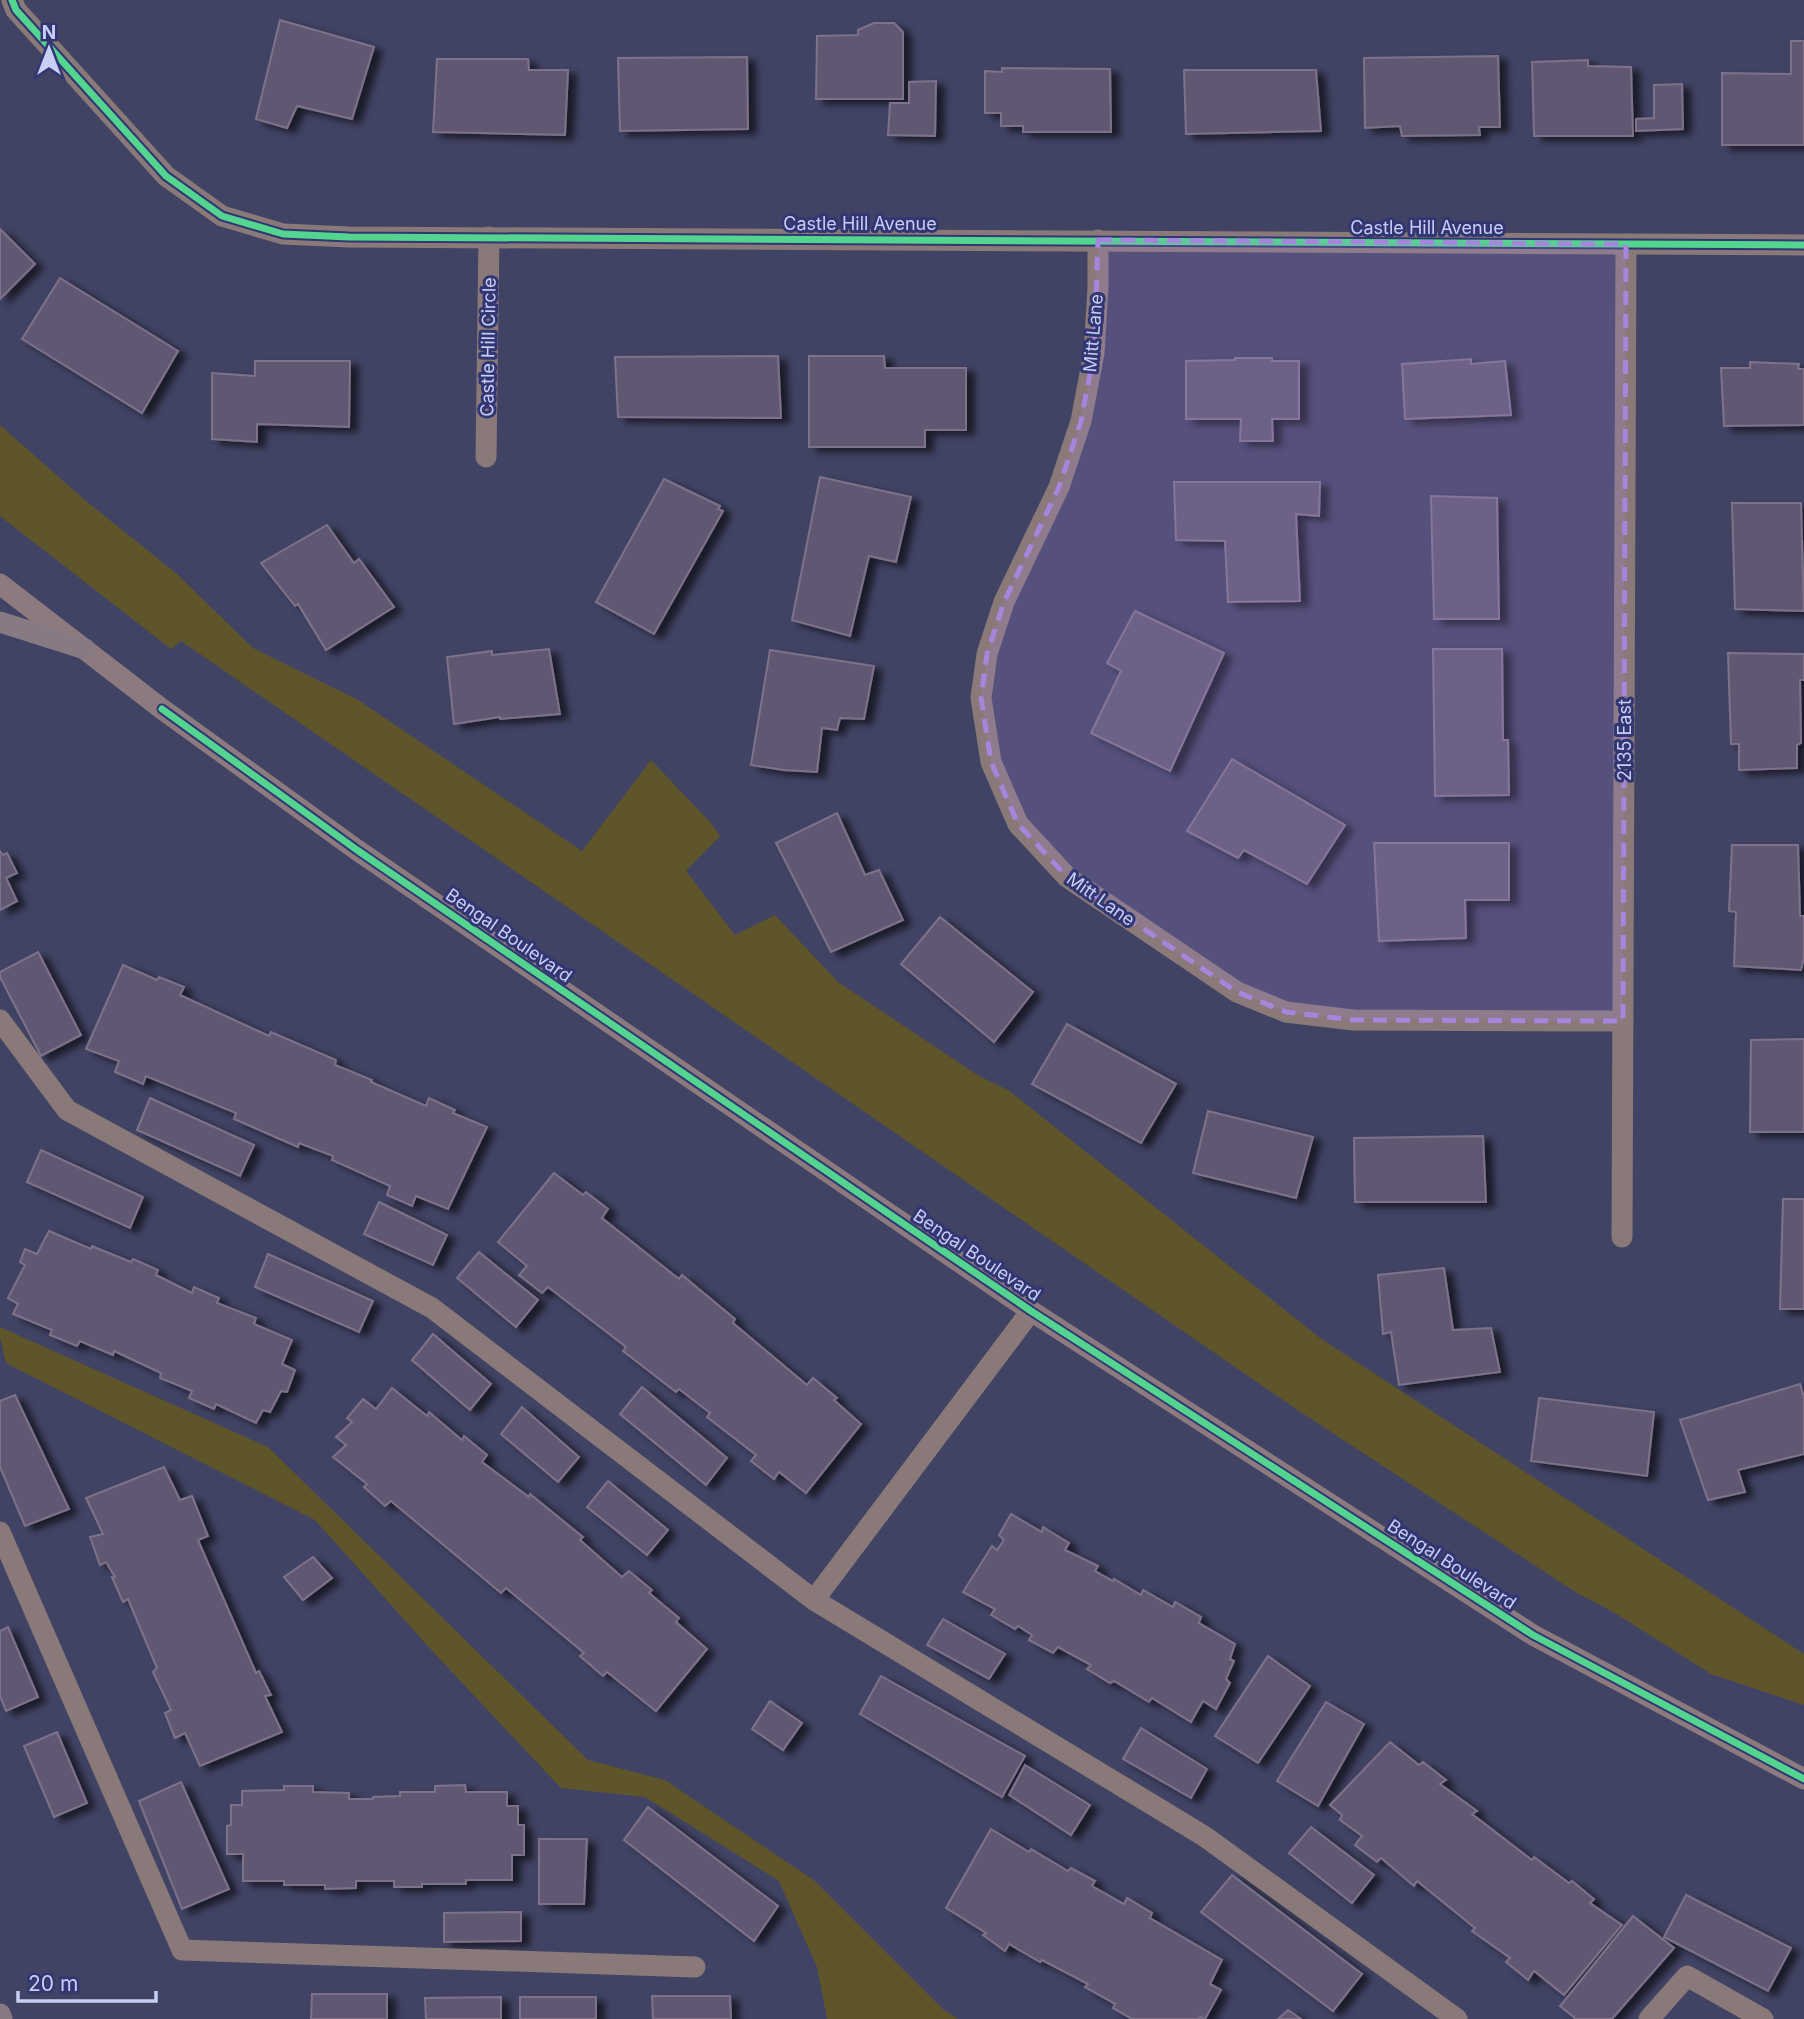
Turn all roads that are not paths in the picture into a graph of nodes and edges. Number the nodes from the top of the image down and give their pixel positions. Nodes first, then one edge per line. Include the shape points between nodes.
1 (12, 0) edge
2 (489, 237) junction
3 (1098, 240) junction
4 (1626, 244) junction
5 (1804, 245) edge
6 (486, 457) dead end
7 (0, 584) edge
8 (0, 622) edge
9 (85, 649) junction
10 (0, 1020) edge
11 (1623, 1021) junction
12 (1622, 1237) dead end
13 (1031, 1311) junction
14 (0, 1532) edge
15 (814, 1600) junction
16 (1804, 1779) edge
17 (695, 1967) dead end
18 (1457, 2019) edge
19 (1649, 2019) edge
20 (1763, 2019) edge

1 - 2 street, Castle Hill Avenue via 16,10 166,176 222,216 283,234
2 - 3 street, Castle Hill Avenue
2 - 6 street, Castle Hill Circle
3 - 4 street, Castle Hill Avenue
3 - 11 street, Mitt Lane via 1094,353 1082,421 1059,487 1004,602 987,654 981,698 991,762 1018,824 1067,877 1237,992 1286,1012 1353,1020
4 - 5 street, Castle Hill Avenue
4 - 11 street, 2135 East
7 - 9 main road, Bengal Boulevard
8 - 9 main road
9 - 13 main road, Bengal Boulevard via 357,850
10 - 15 street via 67,1110 432,1308
11 - 12 street, 2135 East
13 - 15 street
13 - 16 main road, Bengal Boulevard via 1533,1635
14 - 17 street via 182,1950
15 - 18 street via 1204,1836
19 - 20 street via 1687,1976

